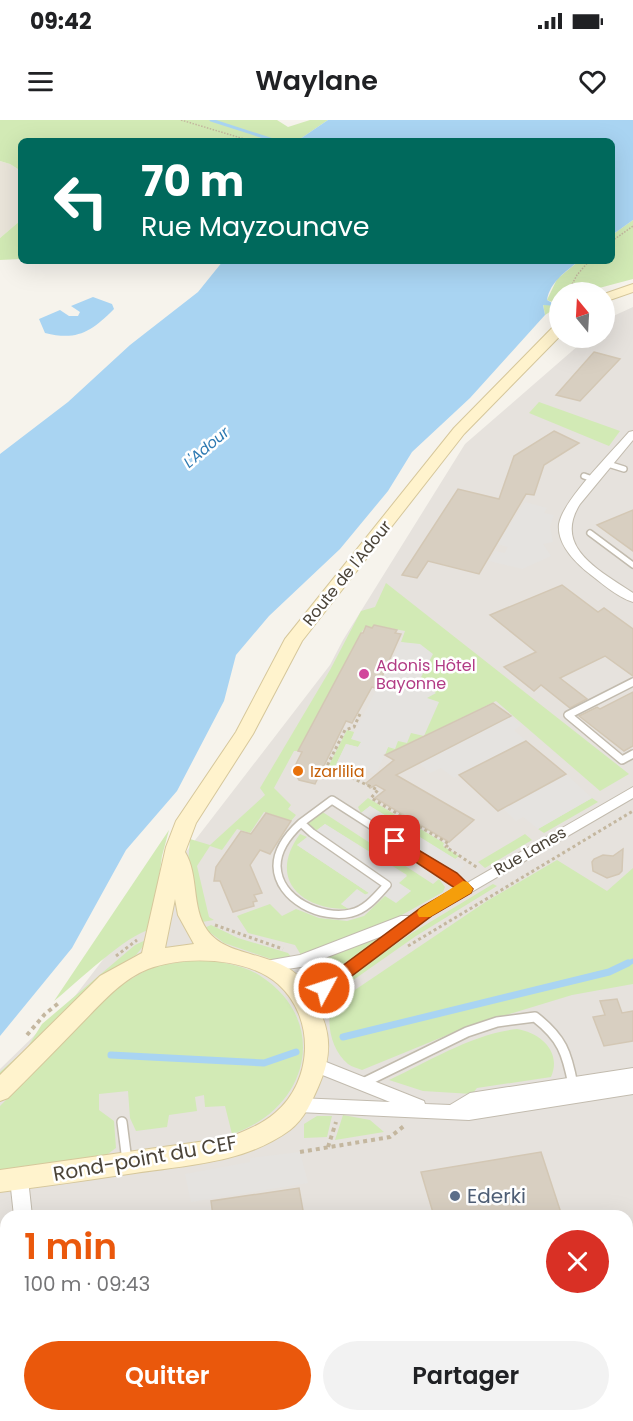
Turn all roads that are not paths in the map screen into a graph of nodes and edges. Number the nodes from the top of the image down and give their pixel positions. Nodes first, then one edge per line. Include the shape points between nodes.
1 (633, 288) edge
2 (615, 294) edge
3 (549, 339) edge
4 (633, 434) edge
5 (608, 464) junction
6 (624, 469) dead end
7 (590, 533) dead end
8 (633, 565) edge
9 (633, 598) edge
10 (633, 681) edge
11 (633, 754) edge
12 (633, 792) edge
13 (300, 822) junction
14 (176, 847) junction
15 (466, 889) junction
16 (427, 911) junction
17 (220, 952) junction
18 (152, 959) junction
19 (265, 966) junction
20 (310, 1012) junction
21 (316, 1065) junction
22 (633, 1075) edge
23 (363, 1083) junction
24 (633, 1087) edge
25 (574, 1090) junction
26 (0, 1091) edge
27 (298, 1105) junction
28 (426, 1109) junction
29 (122, 1122) dead end
30 (127, 1163) junction
31 (10, 1180) edge
32 (21, 1210) edge

1 - 2 main road
3 - 14 main road, Route de l'Adour via 459,431 371,545 315,609 294,639 244,734 186,821
4 - 5 street
5 - 6 lane
5 - 9 street via 589,478 568,514 566,537 583,562
7 - 8 lane
10 - 11 lane via 568,715 622,760
12 - 15 street, Rue Lanes
13 - 13 lane via 280,852 278,868 286,891 293,898 318,911 341,915 354,913 387,885
13 - 15 lane via 332,800
14 - 17 main road via 189,915 201,937
14 - 18 main road, Route de l'Adour
15 - 16 street, Rue Lanes
16 - 19 street, Rue Lanes via 301,961
16 - 20 street, Rue Lanes via 324,988
17 - 18 main road, Rond-point du CEF via 180,953
17 - 19 main road, Rond-point du CEF
18 - 26 main road, Rond-point du CEF via 108,982
19 - 20 main road, Rond-point du CEF via 285,977
20 - 21 main road, Rond-point du CEF via 317,1037
21 - 23 street
21 - 27 main road, Rond-point du CEF
22 - 25 street
23 - 25 lane via 467,1032 497,1022 535,1017 555,1032 567,1052
23 - 28 street
24 - 25 street
25 - 28 street via 470,1113
27 - 28 street
27 - 30 main road, Rond-point du CEF via 283,1121 256,1138 227,1149
29 - 30 lane
30 - 31 main road, Rond-point du CEF
31 - 32 street

